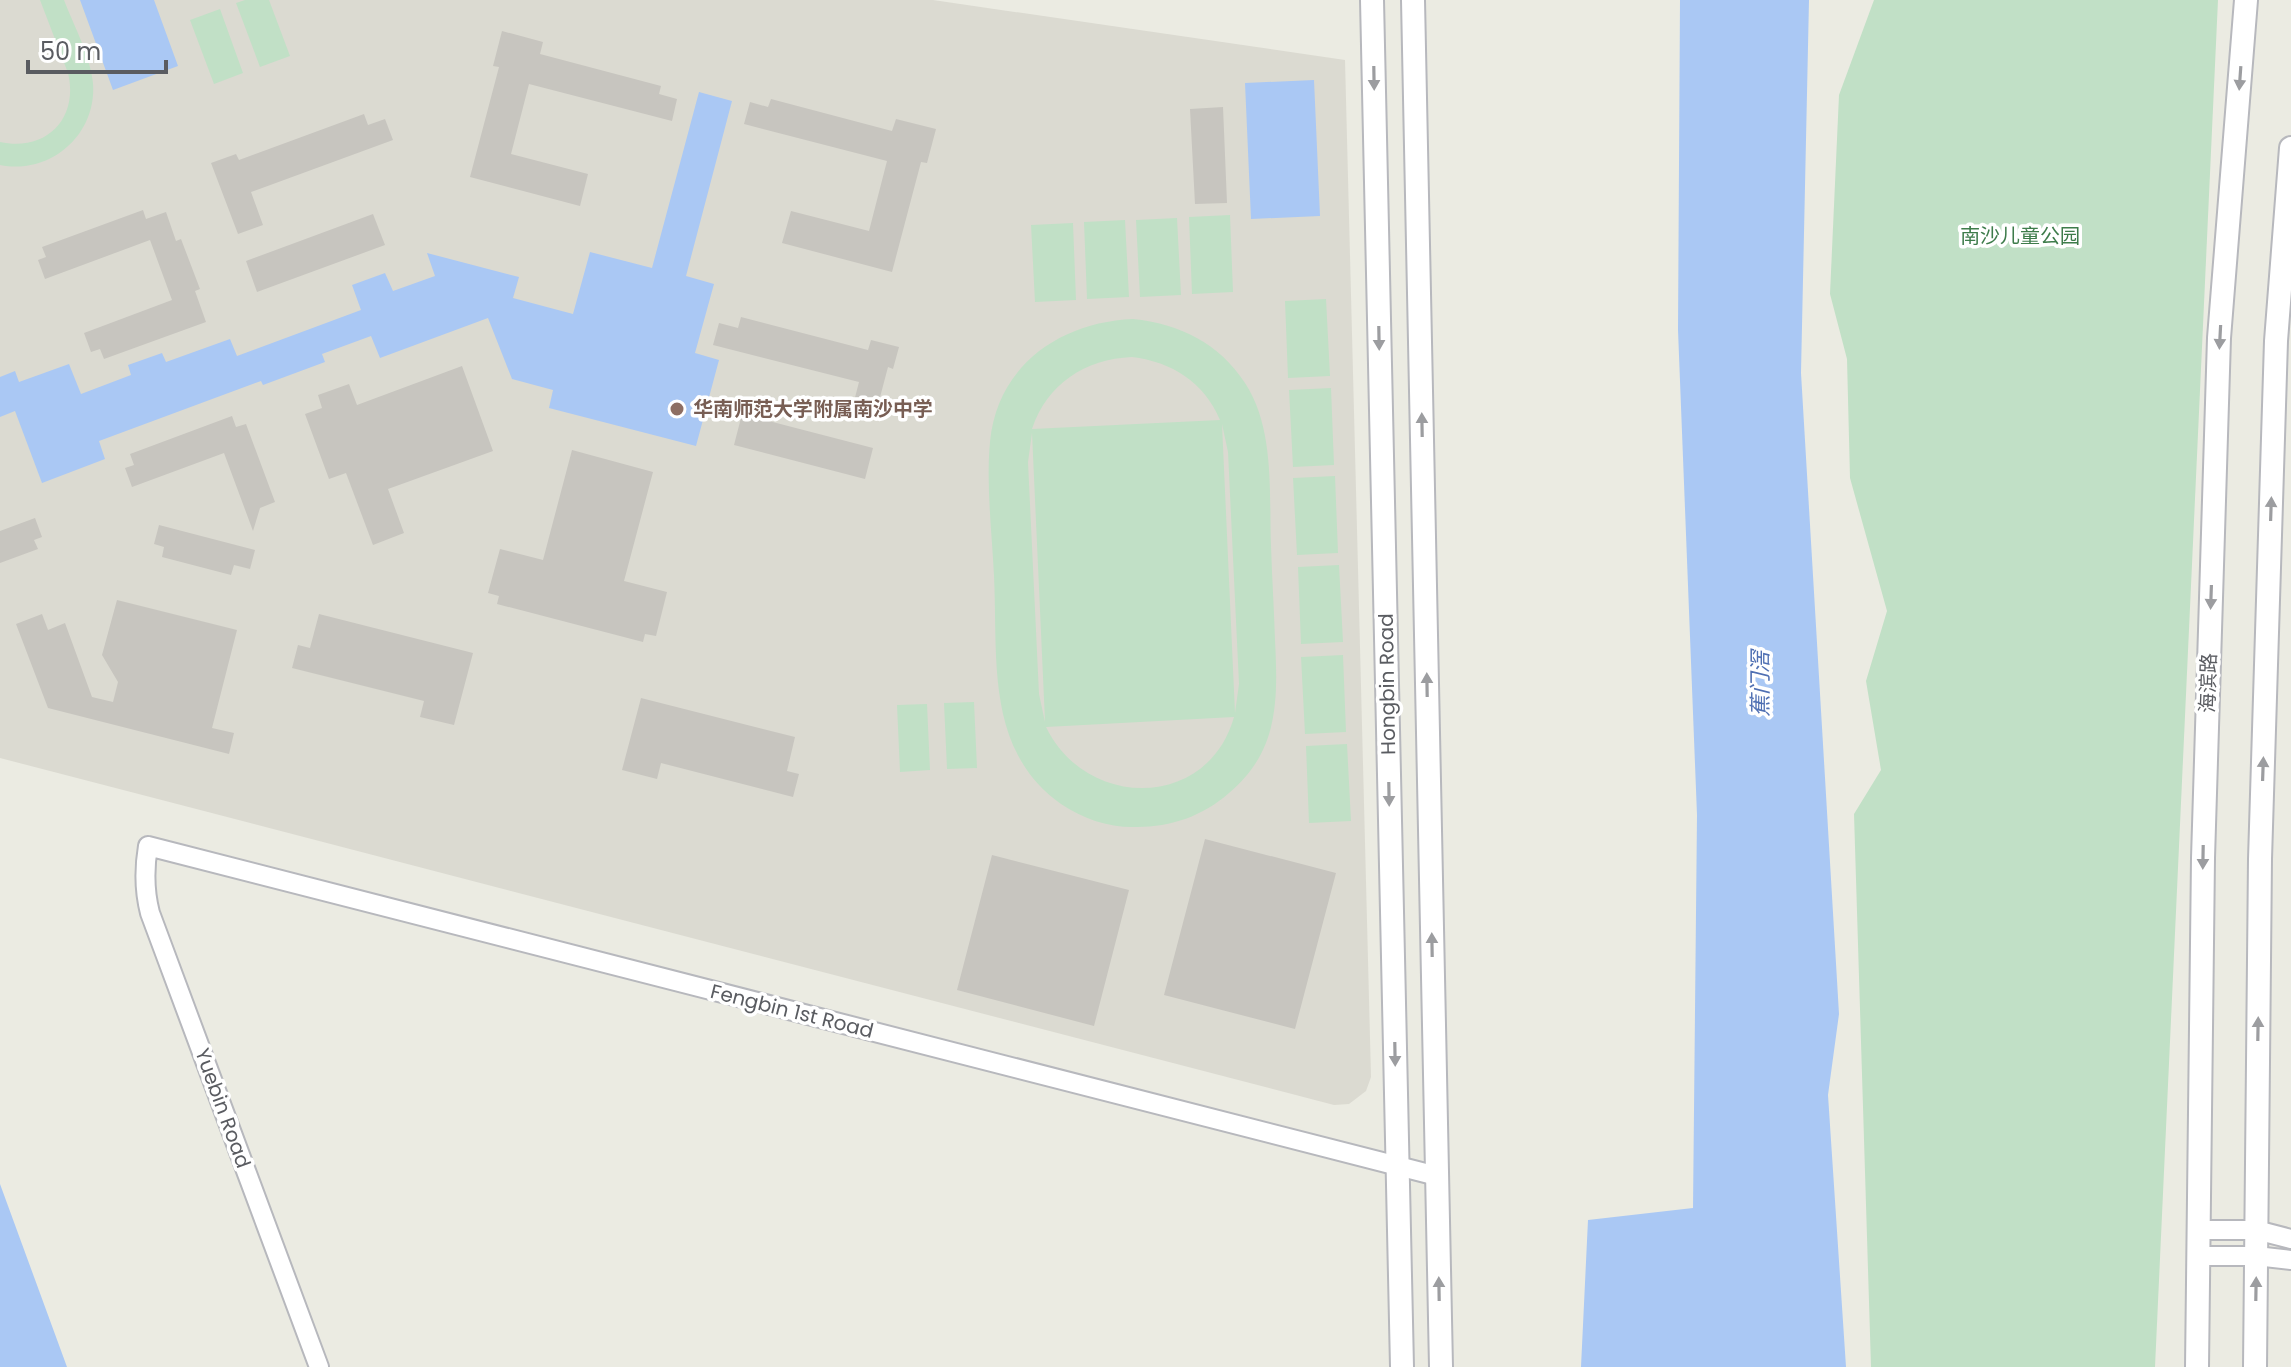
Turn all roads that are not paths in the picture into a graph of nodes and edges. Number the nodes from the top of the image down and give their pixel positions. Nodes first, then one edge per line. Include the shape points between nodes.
1 (1372, 0) edge
2 (1413, 0) edge
3 (2246, 0) edge
4 (2291, 148) edge
5 (148, 846) joint
6 (1397, 1166) junction
7 (1437, 1176) junction
8 (2199, 1230) junction
9 (2256, 1230) junction
10 (2291, 1239) edge
11 (2198, 1256) junction
12 (2256, 1256) junction
13 (2291, 1260) edge
14 (319, 1367) edge
15 (1402, 1367) edge
16 (1441, 1367) edge
17 (2197, 1367) edge
18 (2255, 1367) edge

1 -> 6 street, Hongbin Road
7 -> 2 street, Hongbin Road
3 -> 8 street, 海滨路 via 2219,354 2203,858
9 -> 4 street via 2260,859 2276,341
5 - 6 street, Fengbin 1st Road
5 - 14 street, Yuebin Road via 144,869 150,913
6 - 7 street, Fengbin 1st Road
6 - 15 street, Hongbin Road
16 -> 7 street, Hongbin Road
8 - 9 street
8 - 11 street, 海滨路
9 - 10 street
9 - 12 street
11 - 12 street
11 - 17 street, 海滨路
12 - 13 street
18 -> 12 street

